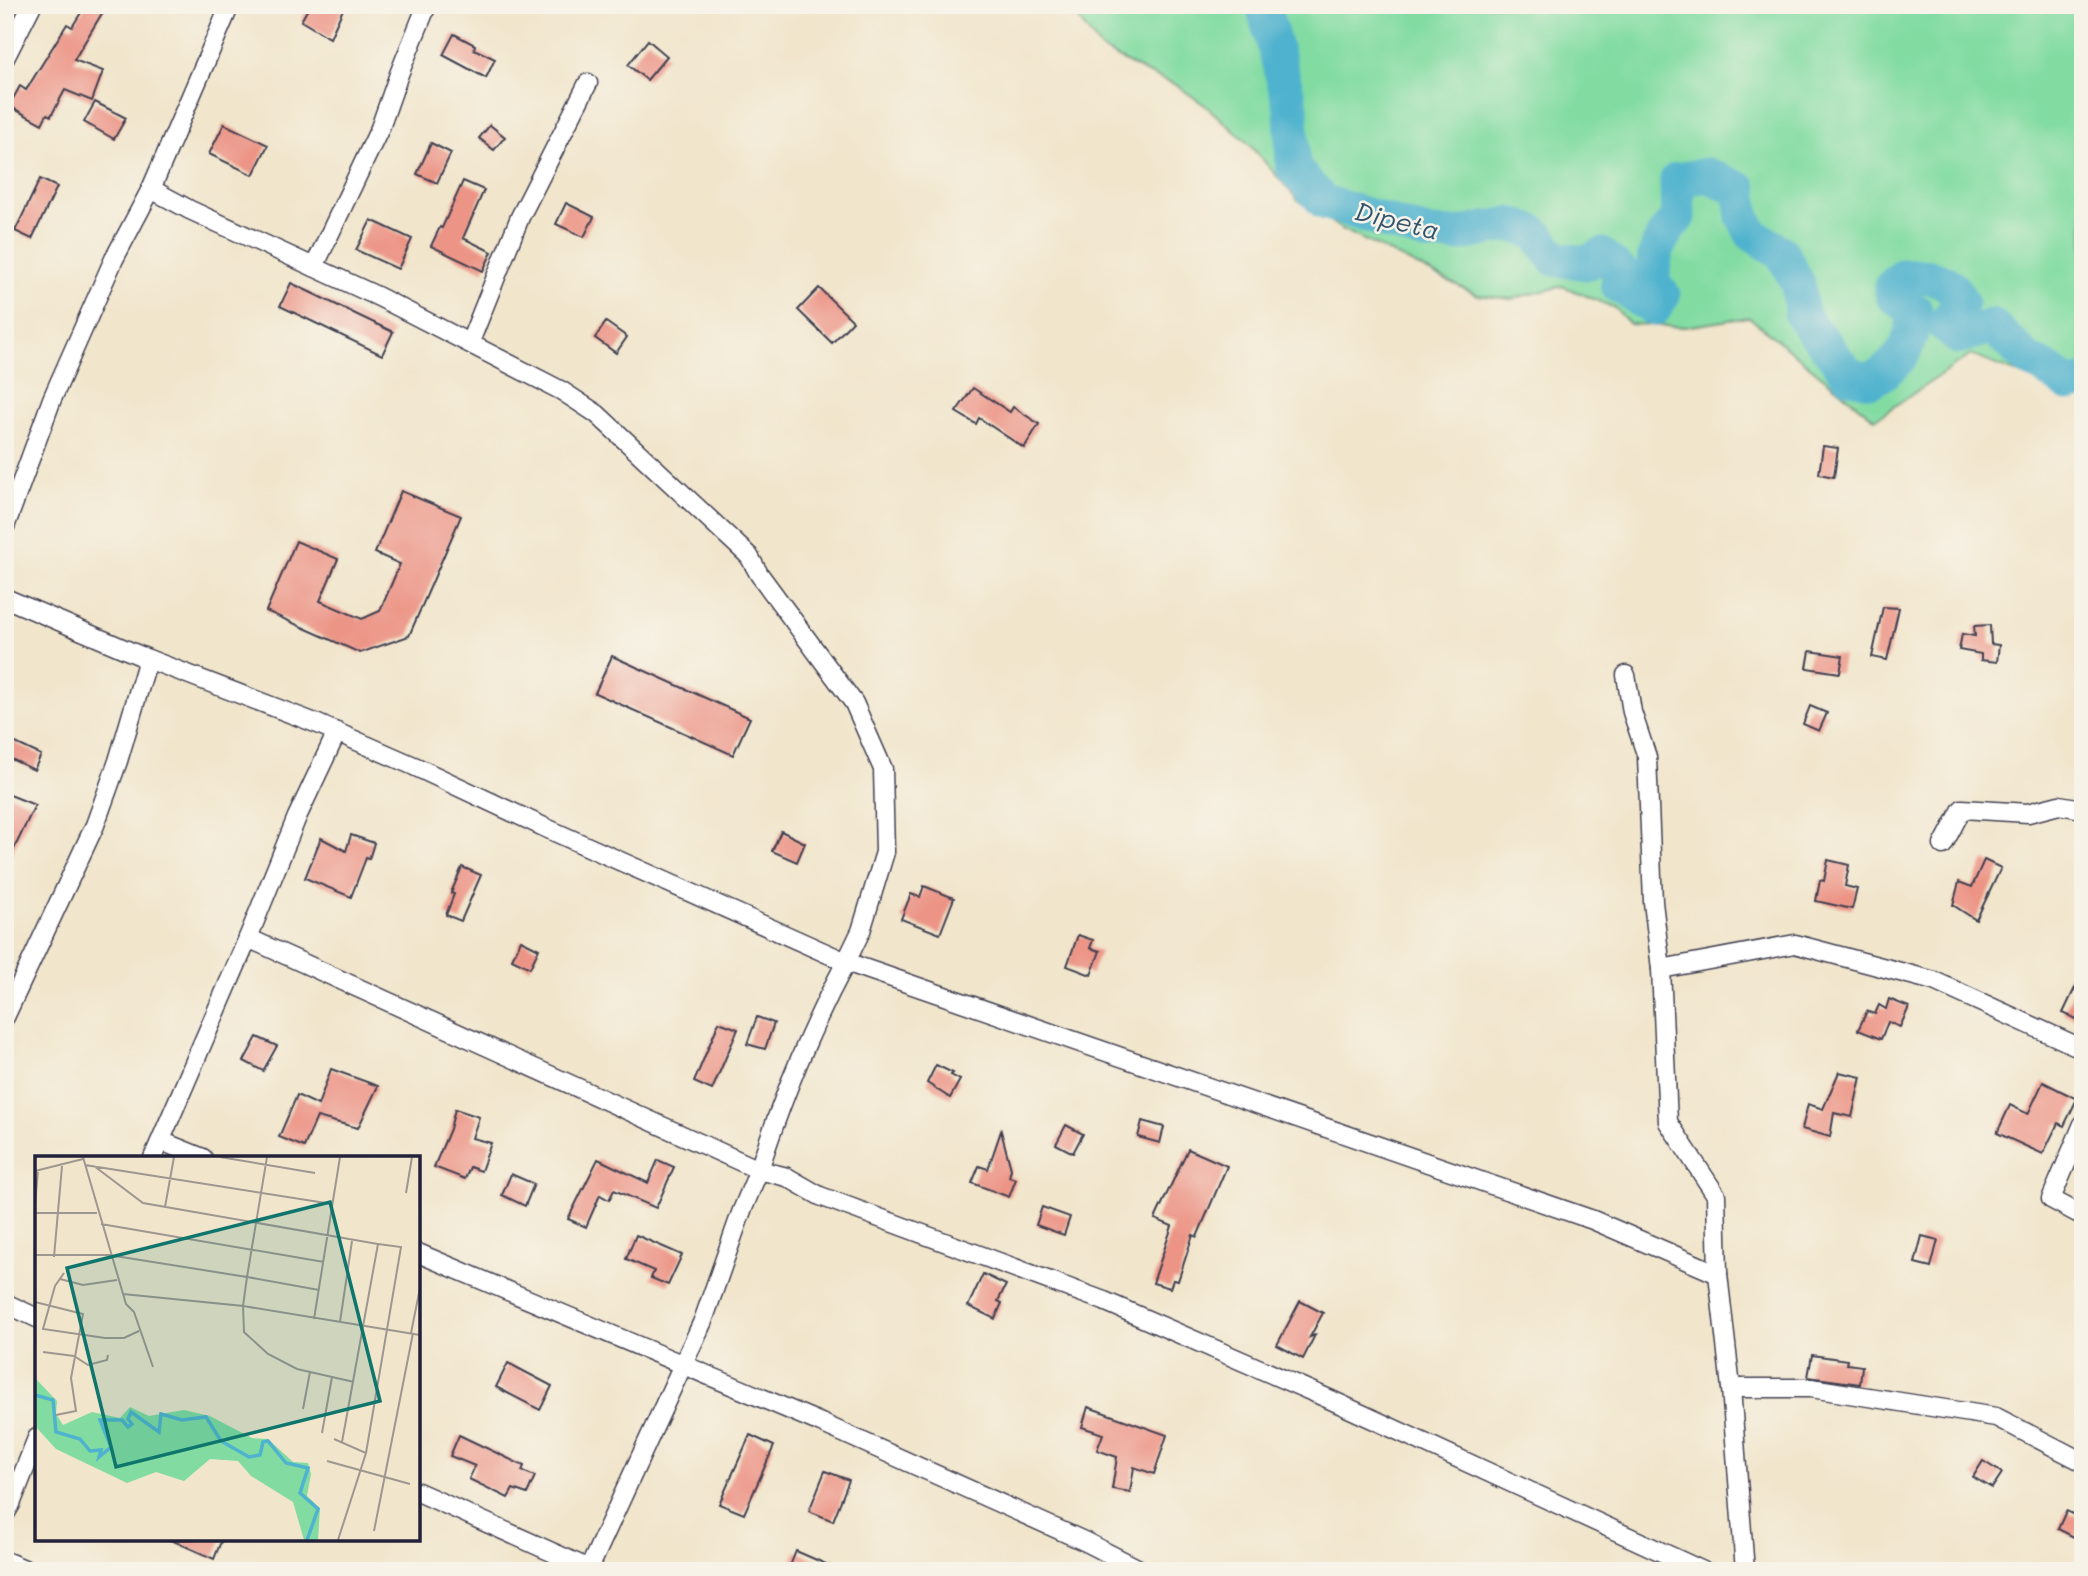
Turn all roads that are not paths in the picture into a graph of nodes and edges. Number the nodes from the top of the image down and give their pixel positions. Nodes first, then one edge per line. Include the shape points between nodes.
1 (32, 5) edge
2 (230, 5) edge
3 (427, 5) edge
4 (5, 58) edge
5 (588, 83) dead end
6 (151, 189) junction
7 (314, 267) junction
8 (470, 342) junction
9 (5, 527) edge
10 (5, 598) edge
11 (148, 659) junction
12 (1626, 675) dead end
13 (337, 732) junction
14 (2083, 809) edge
15 (1943, 845) dead end
16 (248, 938) junction
17 (846, 962) junction
18 (1661, 969) junction
19 (5, 1017) edge
20 (2083, 1049) edge
21 (2083, 1124) edge
22 (161, 1141) junction
23 (154, 1156) edge
24 (198, 1156) edge
25 (759, 1170) junction
26 (2083, 1216) edge
27 (420, 1254) edge
28 (1718, 1274) junction
29 (5, 1303) edge
30 (35, 1317) edge
31 (681, 1366) junction
32 (1731, 1388) junction
33 (35, 1443) edge
34 (2083, 1462) edge
35 (420, 1493) edge
36 (5, 1514) edge
37 (5, 1561) edge
38 (590, 1570) edge
39 (29, 1571) edge
40 (1143, 1571) edge
41 (1703, 1571) edge
42 (1745, 1571) edge

1 - 4 street
2 - 6 street
3 - 7 street via 380,128
5 - 8 street via 520,217
6 - 7 street
6 - 9 street via 114,259 52,399
7 - 8 street
8 - 17 street via 597,414 749,556 854,703 883,769 885,852 861,931
10 - 11 street
11 - 13 street
11 - 19 street via 95,825
12 - 18 street via 1647,758 1653,902
13 - 16 street via 296,817
13 - 17 street
14 - 15 street via 2059,805 2028,813 1962,810
16 - 22 street
16 - 25 street
17 - 25 street via 782,1099
17 - 28 street via 1592,1220
18 - 20 street via 1795,944 1934,981
18 - 28 street via 1668,1122 1716,1195
21 - 26 street via 2050,1199
22 - 23 street
22 - 24 street
25 - 31 street via 703,1321
25 - 41 street via 1104,1301
27 - 31 street
28 - 32 street
29 - 30 street
31 - 38 street
31 - 40 street via 846,1434
32 - 34 street via 1811,1388 1996,1417
32 - 42 street
33 - 36 street
35 - 38 street
37 - 39 street

